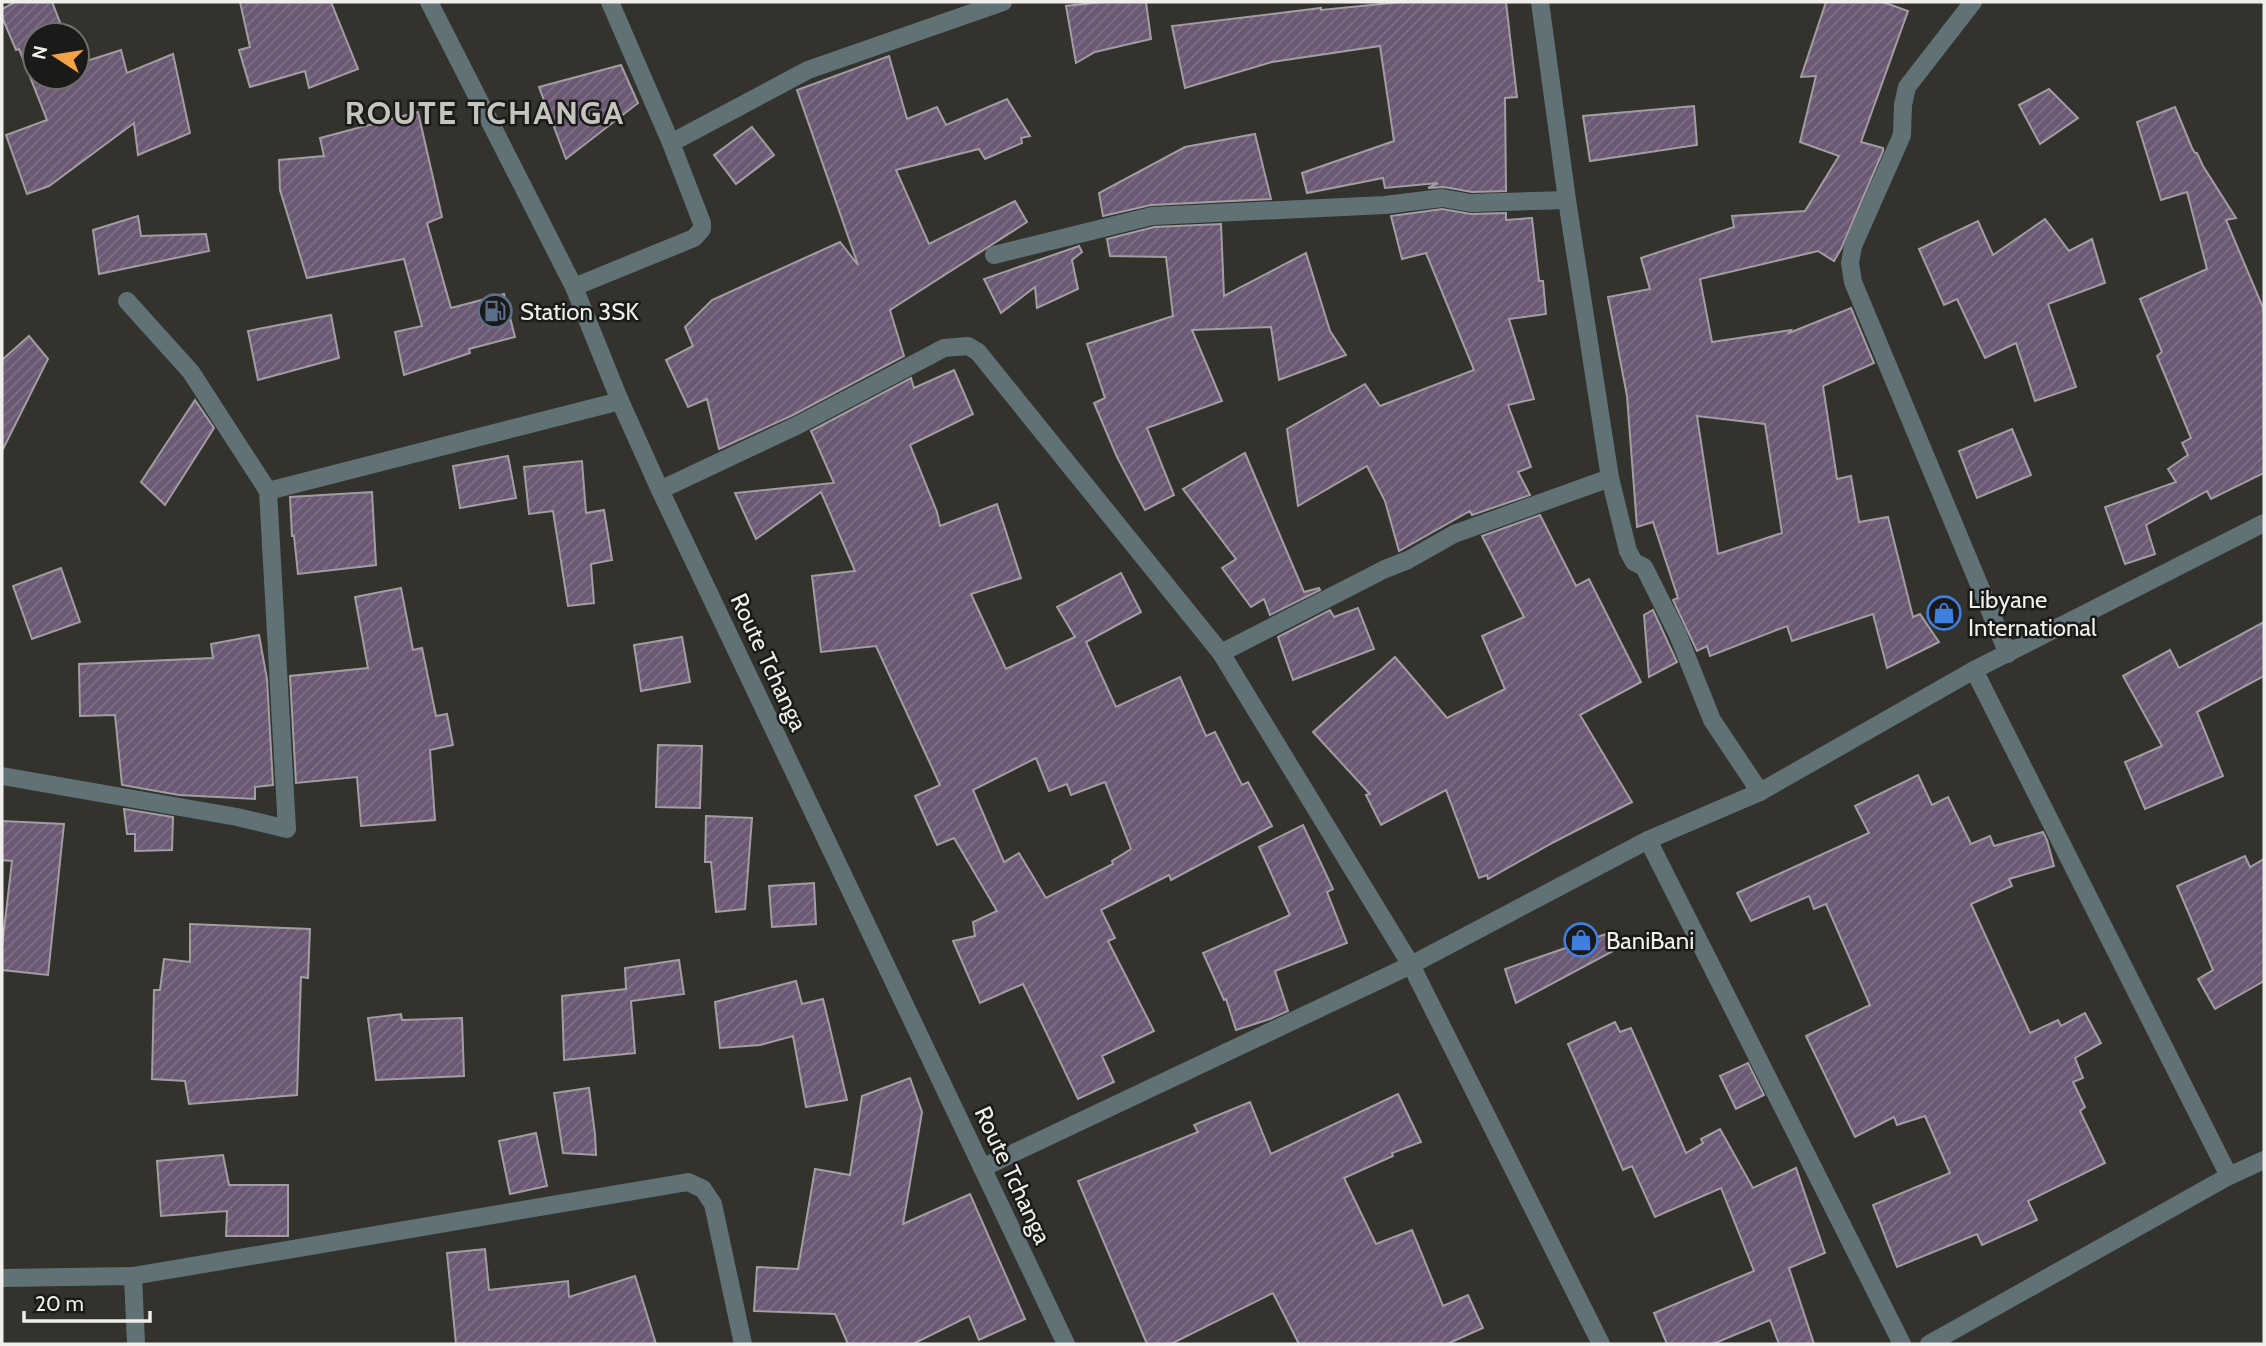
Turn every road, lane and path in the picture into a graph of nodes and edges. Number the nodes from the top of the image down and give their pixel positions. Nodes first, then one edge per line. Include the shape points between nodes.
1 (429, 2) edge
2 (610, 2) edge
3 (1003, 2) edge
4 (1540, 2) edge
5 (1973, 2) edge
6 (671, 143) junction
7 (1567, 200) junction
8 (994, 255) dead end
9 (574, 287) junction
10 (127, 302) dead end
11 (620, 401) junction
12 (1610, 478) junction
13 (660, 490) junction
14 (268, 491) junction
15 (2264, 523) edge
16 (1221, 653) junction
17 (2008, 654) junction
18 (1974, 670) junction
19 (2, 776) edge
20 (1760, 792) junction
21 (1648, 841) junction
22 (1411, 965) junction
23 (2264, 1160) edge
24 (982, 1168) junction
25 (2229, 1176) junction
26 (133, 1276) junction
27 (2, 1278) edge
28 (136, 1344) edge
29 (743, 1344) edge
30 (1066, 1344) edge
31 (1601, 1344) edge
32 (1902, 1344) edge
33 (1929, 1344) edge

1 - 9 street, Route Tchanga
2 - 6 street
3 - 6 street via 808,70
4 - 7 street
5 - 17 street via 1907,88 1902,135 1853,246 1850,263 1853,282
6 - 9 street via 702,229 694,237
7 - 8 street via 1471,203 1443,198 1152,216
7 - 12 street
9 - 11 street, Route Tchanga
10 - 14 street via 191,372
11 - 13 street, Route Tchanga
11 - 14 street
12 - 16 street via 1454,534
12 - 20 street via 1628,551 1634,562 1644,567 1713,720
13 - 16 street via 798,425 944,348 968,346 978,352
13 - 24 street, Route Tchanga
14 - 19 street via 287,829
15 - 17 street
16 - 22 street
17 - 18 street
18 - 20 street
18 - 25 street
20 - 21 street
21 - 22 street
21 - 32 street
22 - 24 street
22 - 31 street
23 - 25 street
24 - 30 street, Route Tchanga
25 - 33 street
26 - 27 street
26 - 28 street
26 - 29 street via 688,1182 703,1189 713,1204

